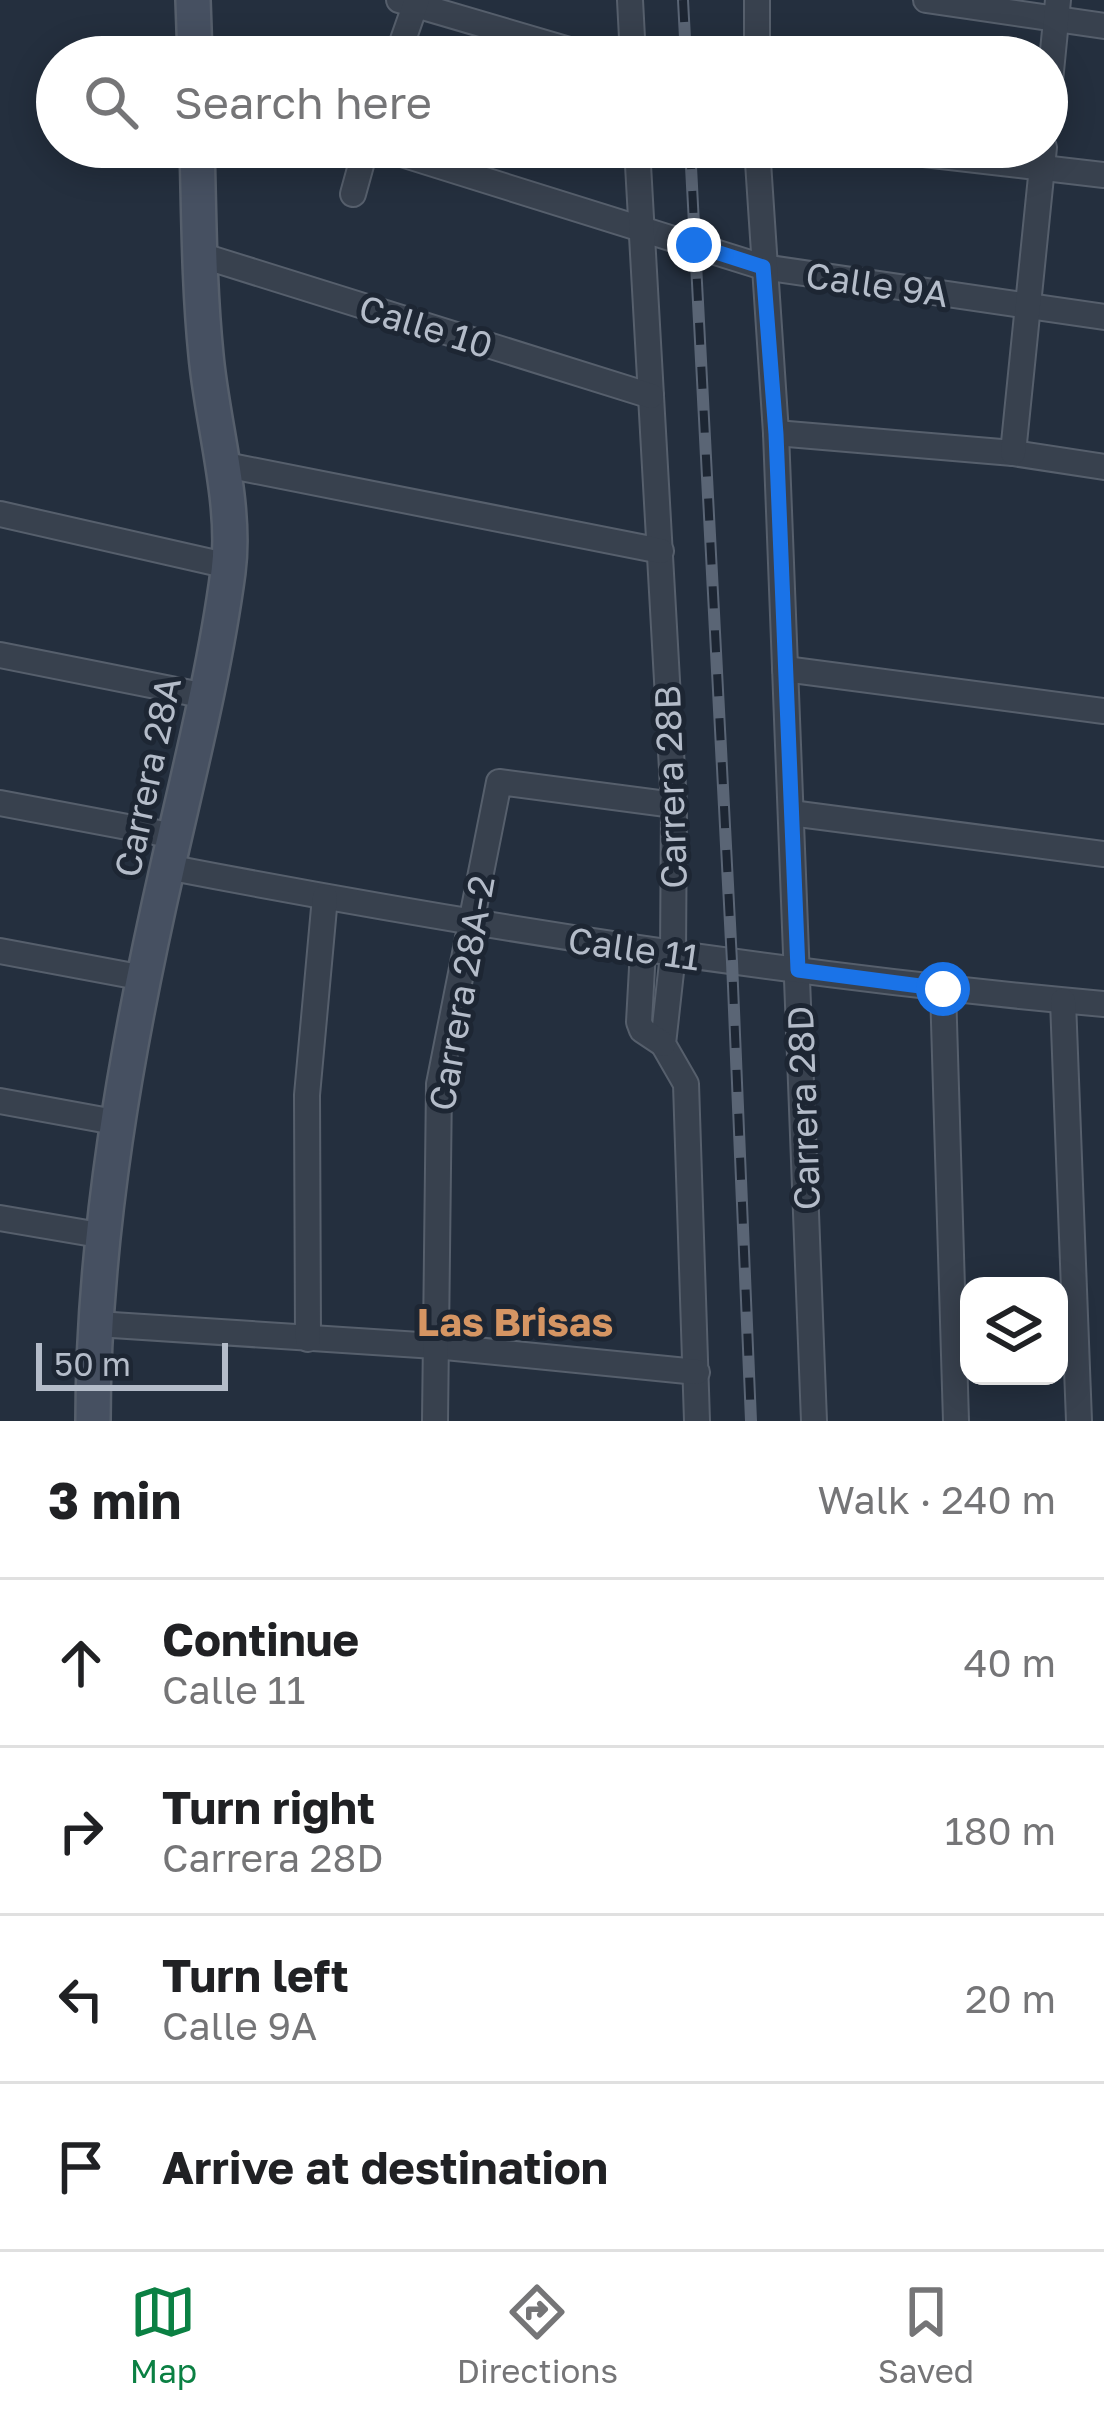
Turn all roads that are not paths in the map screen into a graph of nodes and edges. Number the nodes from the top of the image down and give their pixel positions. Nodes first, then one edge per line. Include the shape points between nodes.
1 (193, 0) edge
2 (630, 0) edge
3 (757, 0) edge
4 (926, 0) edge
5 (411, 2) edge
6 (1057, 10) edge
7 (1104, 26) edge
8 (194, 36) edge
9 (402, 36) edge
10 (523, 36) edge
11 (632, 36) edge
12 (757, 36) edge
13 (1068, 165) edge
14 (198, 168) edge
15 (360, 168) edge
16 (443, 168) edge
17 (638, 168) edge
18 (758, 168) edge
19 (1041, 168) edge
20 (1104, 175) edge
21 (353, 194) dead end
22 (640, 232) junction
23 (200, 255) junction
24 (763, 267) junction
25 (1026, 307) junction
26 (1104, 317) edge
27 (652, 396) junction
28 (776, 434) junction
29 (1013, 452) junction
30 (221, 464) junction
31 (1104, 467) edge
32 (0, 514) edge
33 (661, 551) junction
34 (229, 566) junction
35 (0, 655) edge
36 (785, 669) junction
37 (206, 696) junction
38 (1104, 711) edge
39 (0, 803) edge
40 (674, 805) junction
41 (791, 813) junction
42 (171, 852) junction
43 (1104, 854) edge
44 (325, 897) junction
45 (472, 923) junction
46 (0, 950) edge
47 (644, 950) junction
48 (673, 955) junction
49 (798, 970) junction
50 (145, 978) junction
51 (943, 989) junction
52 (1063, 1000) junction
53 (1104, 1004) edge
54 (663, 1044) junction
55 (0, 1101) edge
56 (120, 1124) junction
57 (0, 1218) edge
58 (104, 1236) junction
59 (97, 1324) junction
60 (308, 1339) junction
61 (435, 1346) junction
62 (697, 1372) junction
63 (93, 1421) edge
64 (435, 1421) edge
65 (697, 1421) edge
66 (814, 1421) edge
67 (956, 1421) edge
68 (1079, 1421) edge

1 - 8 street
2 - 11 street
3 - 12 street
4 - 6 street
5 - 9 street
5 - 10 street
6 - 7 street
13 - 20 street
14 - 23 street, Carrera 28A
15 - 21 street
16 - 22 street, Calle 9A
17 - 22 street, Carrera 28B
18 - 24 street, Carrera 28D
19 - 25 street
22 - 24 street, Calle 9A
22 - 27 street, Carrera 28B
23 - 27 street, Calle 10
23 - 30 street, Carrera 28A
24 - 25 street, Calle 9A
24 - 28 street, Carrera 28D
25 - 26 street, Calle 9A
25 - 29 street
27 - 33 street, Carrera 28B
28 - 29 street
28 - 36 street, Carrera 28D
29 - 31 street
30 - 33 street
30 - 34 street, Carrera 28A
32 - 34 street
33 - 40 street, Carrera 28B
34 - 37 street, Carrera 28A
35 - 37 street
36 - 38 street
36 - 41 street, Carrera 28D
37 - 42 street, Carrera 28A
39 - 42 street, Calle 11
40 - 45 street, Carrera 28A-2 via 499,782
40 - 48 street, Carrera 28B
41 - 43 street
41 - 49 street, Carrera 28D
42 - 44 street, Calle 11
42 - 50 street, Carrera 28A
44 - 45 street, Calle 11
44 - 60 street via 307,1095
45 - 47 street, Calle 11
45 - 61 street, Carrera 28A-2 via 440,1084
46 - 50 street
47 - 48 street, Calle 11
47 - 54 street via 639,1022
48 - 49 street, Calle 11
48 - 54 street, Carrera 28B
49 - 51 street, Calle 11
49 - 66 street, Carrera 28D
50 - 56 street, Carrera 28A
51 - 52 street, Calle 11
51 - 67 street
52 - 53 street, Calle 11
52 - 68 street
54 - 62 street via 686,1084
55 - 56 street
56 - 58 street, Carrera 28A
57 - 58 street
58 - 59 street, Carrera 28A
59 - 60 street
59 - 63 street, Carrera 28A
60 - 61 street
61 - 62 street
61 - 64 street, Carrera 28A-2
62 - 65 street

